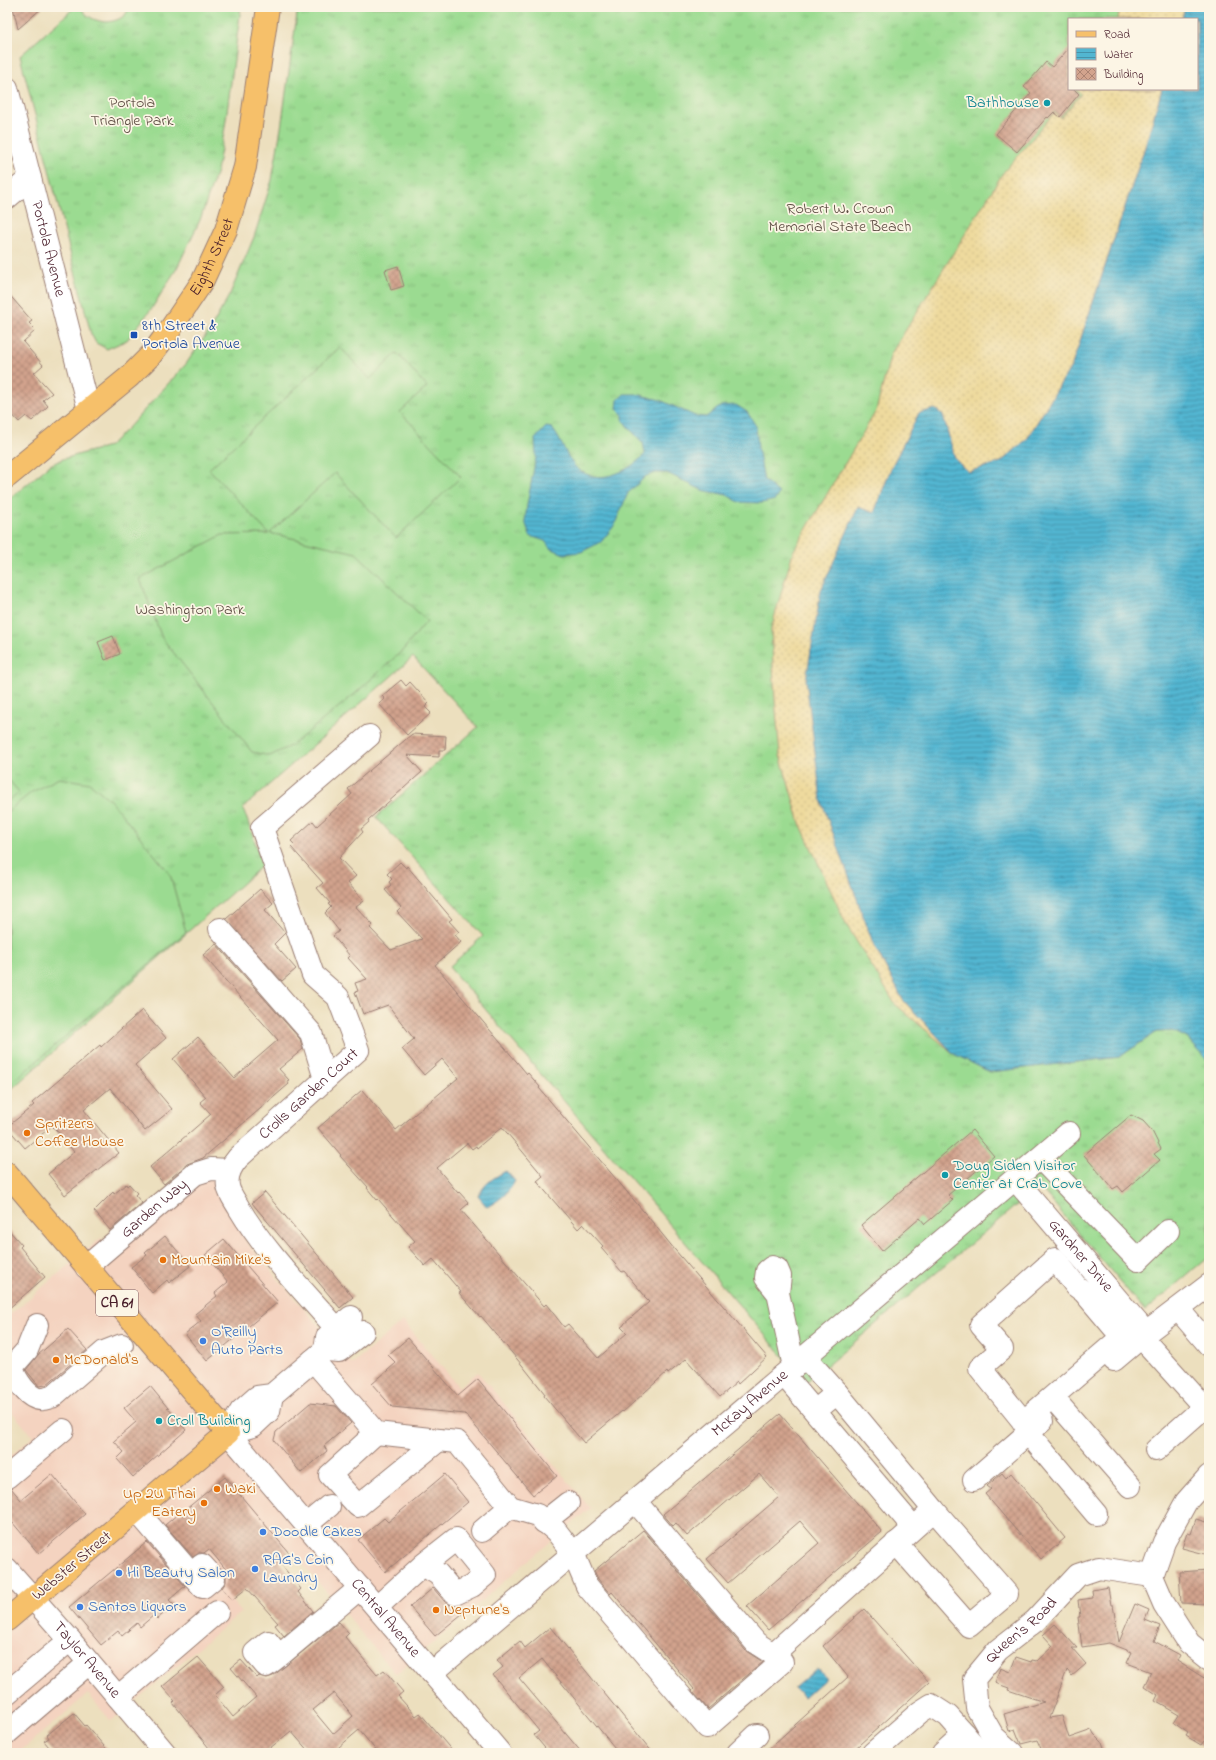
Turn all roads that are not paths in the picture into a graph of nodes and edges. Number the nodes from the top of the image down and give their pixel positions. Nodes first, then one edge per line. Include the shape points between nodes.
1 (268, 7) edge
2 (7, 88) edge
3 (30, 178) junction
4 (7, 198) edge
5 (89, 410) junction
6 (7, 477) edge
7 (369, 736) dead end
8 (220, 929) dead end
9 (325, 1079) junction
10 (1069, 1134) dead end
11 (1040, 1158) junction
12 (230, 1170) junction
13 (7, 1173) edge
14 (1015, 1180) junction
15 (1168, 1231) dead end
16 (86, 1267) junction
17 (1209, 1285) edge
18 (778, 1292) dead end
19 (1178, 1309) junction
20 (37, 1325) dead end
21 (1144, 1335) junction
22 (122, 1345) dead end
23 (1209, 1345) edge
24 (319, 1355) junction
25 (794, 1366) junction
26 (837, 1393) junction
27 (1206, 1405) edge
28 (1060, 1406) junction
29 (815, 1411) junction
30 (1027, 1429) junction
31 (64, 1430) dead end
32 (376, 1432) junction
33 (228, 1433) junction
34 (439, 1440) junction
35 (1156, 1450) dead end
36 (1209, 1476) edge
37 (7, 1477) edge
38 (974, 1480) dead end
39 (1130, 1486) dead end
40 (337, 1500) junction
41 (635, 1501) junction
42 (568, 1503) dead end
43 (510, 1507) junction
44 (934, 1510) junction
45 (138, 1511) junction
46 (1096, 1514) dead end
47 (544, 1522) junction
48 (306, 1525) junction
49 (913, 1527) junction
50 (482, 1531) dead end
51 (896, 1543) junction
52 (573, 1553) junction
53 (423, 1565) dead end
54 (7, 1569) edge
55 (191, 1574) dead end
56 (1152, 1576) junction
57 (360, 1588) junction
58 (32, 1599) junction
59 (377, 1607) junction
60 (217, 1612) dead end
61 (7, 1620) edge
62 (70, 1640) junction
63 (773, 1654) junction
64 (279, 1656) dead end
65 (1209, 1659) edge
66 (89, 1663) junction
67 (432, 1673) junction
68 (7, 1693) edge
69 (118, 1697) junction
70 (7, 1733) edge
71 (964, 1734) junction
72 (757, 1735) dead end
73 (165, 1753) edge
74 (500, 1753) edge
75 (738, 1753) edge
76 (873, 1753) edge
77 (943, 1753) edge
78 (981, 1753) edge
79 (1012, 1753) edge

1 - 5 main road, Eighth Street via 245,167 226,230 202,282 169,331 129,377
2 - 3 street, Portola Avenue
3 - 4 street
3 - 5 street, Portola Avenue
5 - 6 main road, Eighth Street
7 - 9 street, Crolls Garden Court via 262,828 313,975 338,997 358,1050
8 - 9 street via 311,1033
9 - 12 street, Crolls Garden Court via 238,1158
10 - 11 street, McKay Avenue
11 - 14 street, McKay Avenue
11 - 15 street via 1138,1260
12 - 16 street, Garden Way via 211,1169 195,1174
12 - 24 street, Webster Street via 228,1187 247,1222 260,1239 350,1326 327,1337
13 - 16 main road, Central Avenue / CA 61
14 - 21 street, Gardner Drive
14 - 25 street, McKay Avenue
16 - 33 main road, Central Avenue / CA 61
17 - 19 street
18 - 25 street
19 - 21 street
19 - 23 street
20 - 22 street via 27,1350 12,1367 14,1375 32,1397 42,1400 52,1397 104,1352
21 - 27 street, Gardner Drive
21 - 28 street
24 - 32 street
24 - 33 street, Webster Street via 272,1395 257,1397 241,1411
25 - 26 street
25 - 29 street
25 - 41 street, McKay Avenue
26 - 29 street
26 - 44 street
27 - 35 street
28 - 30 street
28 - 39 street
29 - 49 street
30 - 30 street via 1122,1337 1055,1259 981,1324 1002,1349 980,1368
30 - 38 street
30 - 46 street
31 - 37 street
32 - 34 street
32 - 40 street via 330,1475
33 - 45 main road, Webster Street
33 - 48 street, Central Avenue
34 - 40 street via 358,1506
34 - 43 street via 457,1442
36 - 56 street via 1186,1502 1164,1542
40 - 48 street
41 - 52 street, McKay Avenue
41 - 63 street via 756,1643
42 - 47 street
43 - 47 street via 537,1515
43 - 50 street
44 - 49 street
44 - 51 street via 1007,1594 970,1626
45 - 55 street
45 - 58 main road, Webster Street
47 - 52 street via 556,1531
48 - 57 street, Central Avenue
49 - 51 street
51 - 63 street
52 - 63 street via 587,1586 707,1727 782,1662
52 - 67 street, McKay Avenue
53 - 59 street
54 - 58 street, Taylor Avenue
56 - 65 street via 1164,1604 1189,1643
56 - 79 street, Queen's Road via 1099,1568 1078,1575 1035,1621 998,1650 974,1679 977,1708 993,1736
57 - 59 street, Central Avenue
57 - 64 street
58 - 61 main road, Webster Street
58 - 62 street, Taylor Avenue
59 - 67 street, Central Avenue
60 - 69 street
62 - 66 street, Taylor Avenue
62 - 68 street
66 - 69 street, Taylor Avenue
66 - 70 street
67 - 74 street, Central Avenue
69 - 73 street, Taylor Avenue
71 - 76 street via 948,1716 930,1705
71 - 77 street
71 - 78 street
72 - 75 street

